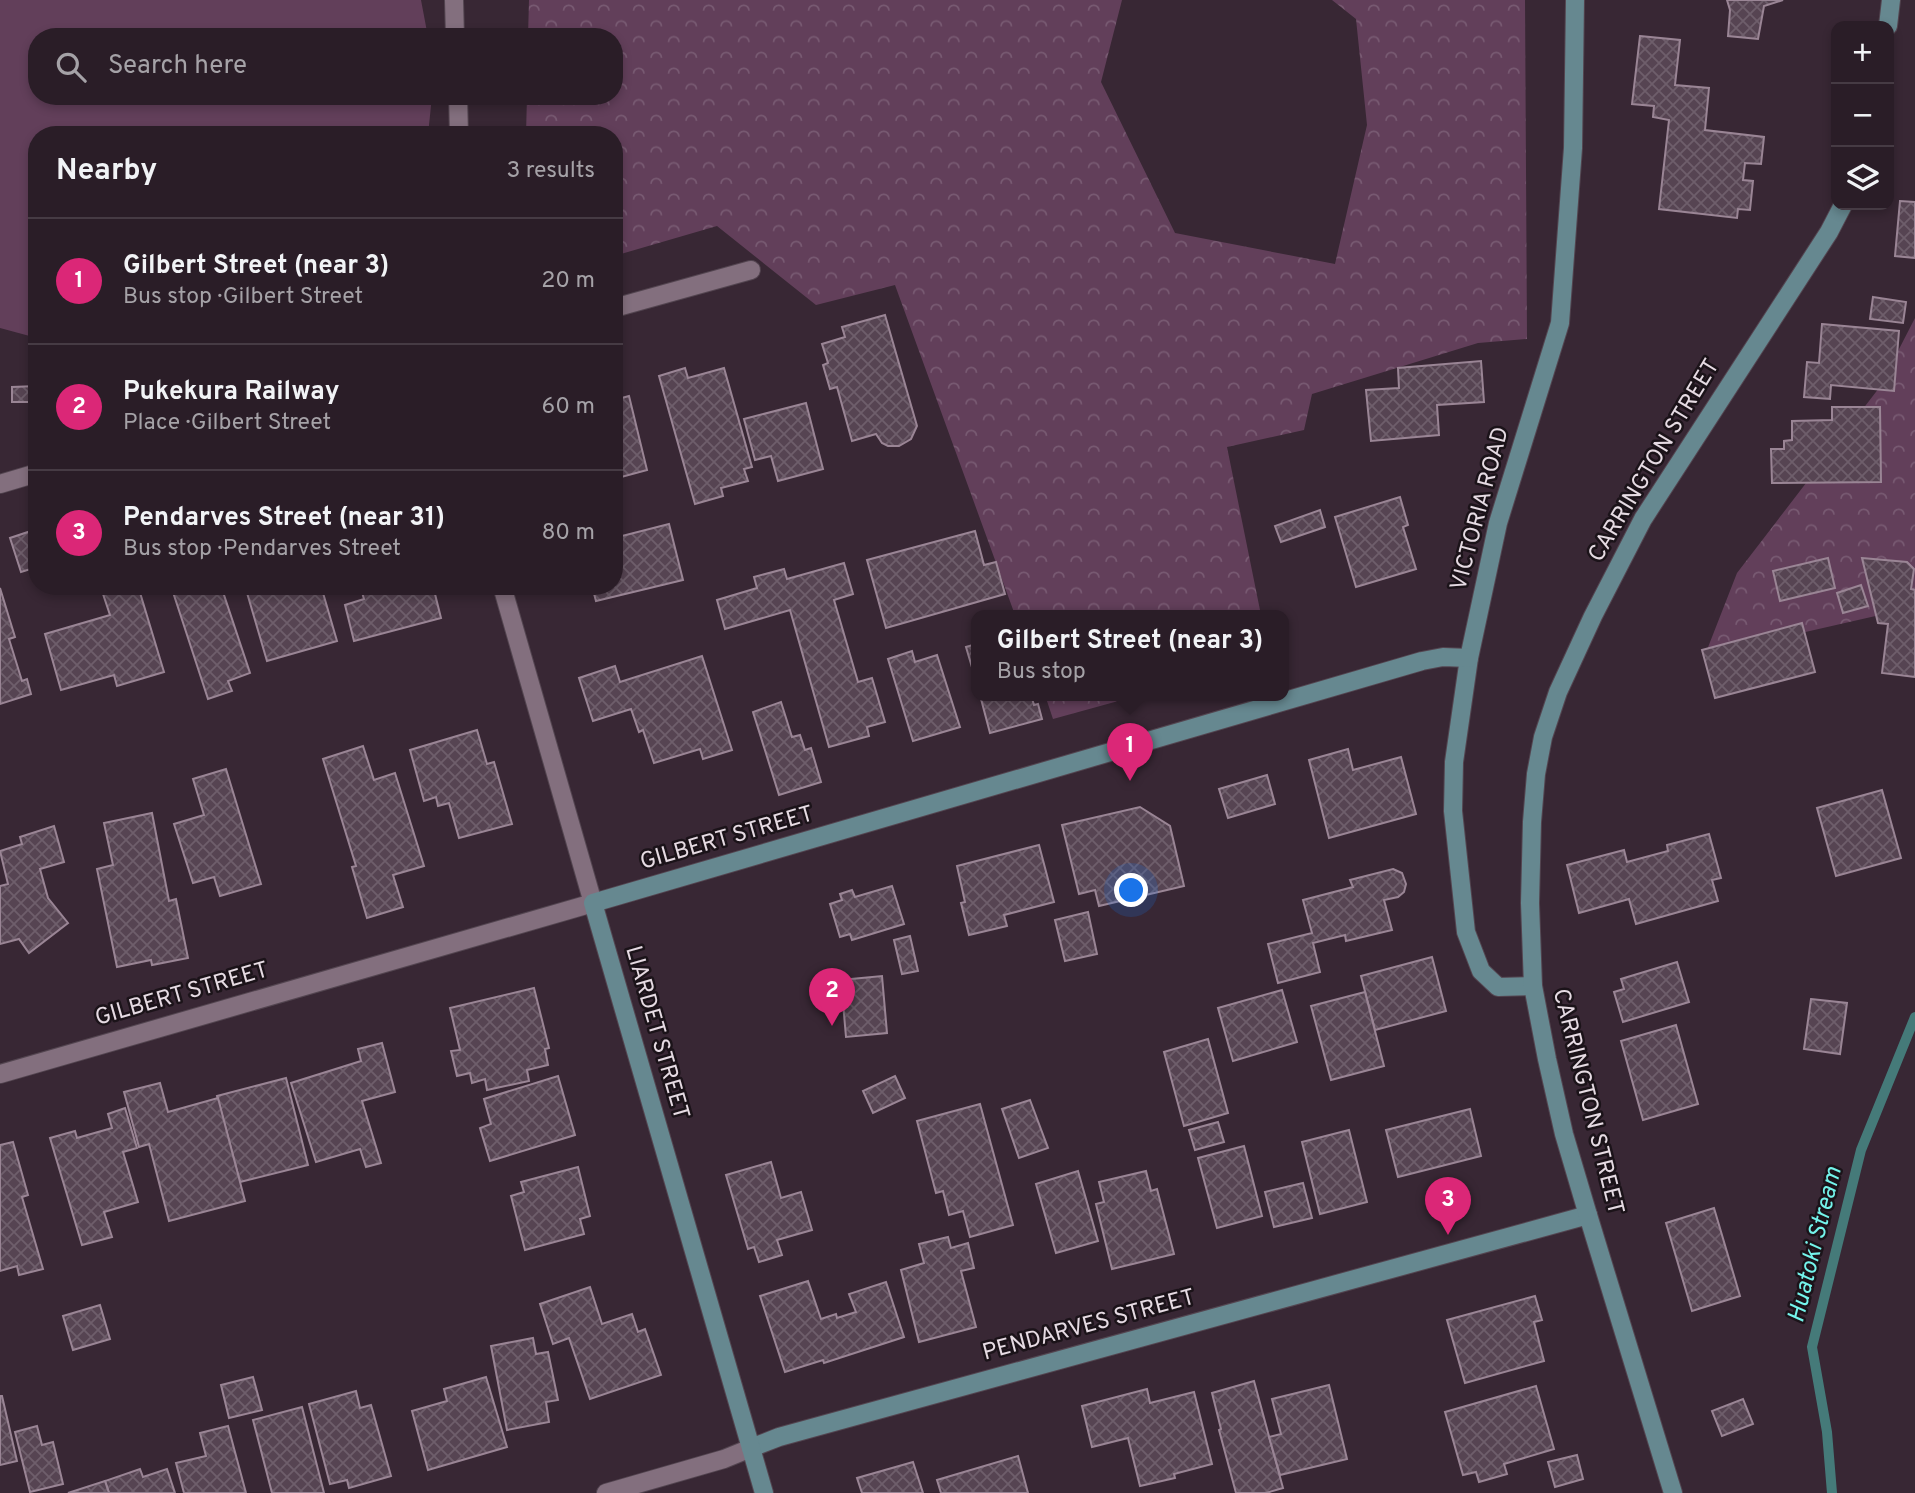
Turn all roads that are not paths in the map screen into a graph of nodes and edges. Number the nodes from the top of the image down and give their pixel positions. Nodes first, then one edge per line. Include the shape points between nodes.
1 (454, 0) edge
2 (1575, 0) edge
3 (1891, 0) edge
4 (1889, 21) edge
5 (456, 28) edge
6 (458, 105) edge
7 (459, 126) edge
8 (1840, 210) edge
9 (751, 270) dead end
10 (623, 306) edge
11 (28, 476) edge
12 (0, 484) edge
13 (505, 595) edge
14 (1469, 658) junction
15 (1289, 700) edge
16 (1285, 701) edge
17 (593, 903) junction
18 (1533, 986) junction
19 (0, 1074) edge
20 (1588, 1215) junction
21 (751, 1448) junction
22 (606, 1493) edge
23 (764, 1493) edge
24 (1673, 1493) edge

1 - 5 street
2 - 14 street, VICTORIA ROAD via 1573,148 1560,323 1498,523
3 - 4 street
6 - 7 street
8 - 18 street, CARRINGTON STREET via 1643,519 1558,692 1543,737 1532,822
9 - 10 street
11 - 12 street
13 - 17 street, LIARDET STREET
14 - 15 street, GILBERT STREET via 1422,661
14 - 18 street, VICTORIA ROAD via 1454,762 1453,811 1466,932 1481,971 1498,987
16 - 17 street, GILBERT STREET
17 - 19 street, GILBERT STREET
17 - 21 street, LIARDET STREET
18 - 20 street, CARRINGTON STREET
20 - 21 street, PENDARVES STREET
20 - 24 street, CARRINGTON STREET
21 - 22 street, PENDARVES STREET
21 - 23 street, LIARDET STREET

